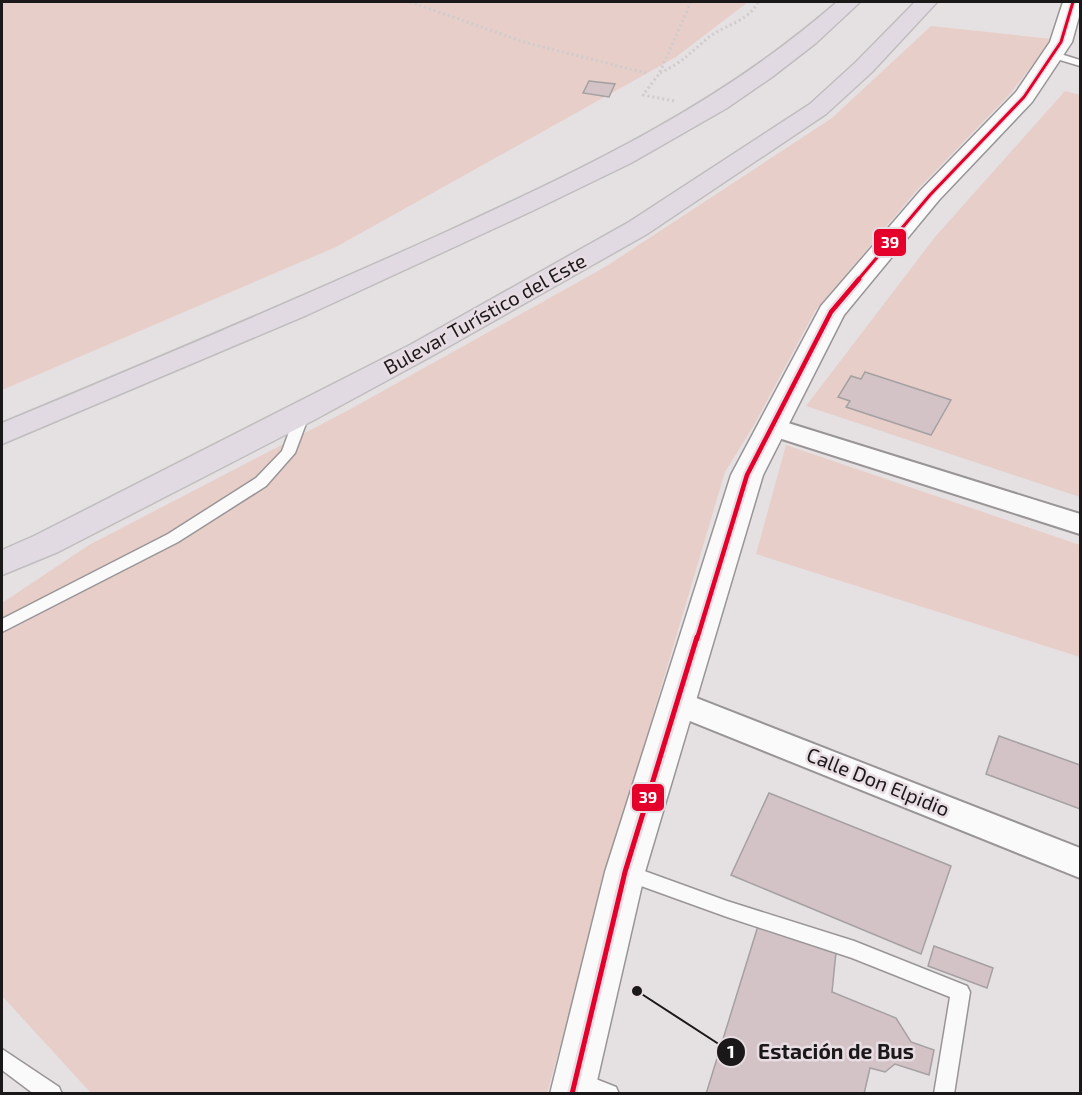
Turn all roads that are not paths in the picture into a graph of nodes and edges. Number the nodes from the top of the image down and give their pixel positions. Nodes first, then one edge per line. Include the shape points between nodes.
1 (849, 2) edge
2 (926, 2) edge
3 (1072, 2) edge
4 (1067, 59) edge
5 (303, 413) junction
6 (772, 427) junction
7 (2, 434) edge
8 (1080, 524) edge
9 (2, 563) edge
10 (2, 626) edge
11 (676, 702) junction
12 (1080, 863) edge
13 (625, 872) junction
14 (2, 1059) edge
15 (573, 1087) edge
16 (52, 1094) edge
17 (609, 1094) edge
18 (944, 1094) edge

1 - 7 highway via 824,27 744,85 626,157 363,280
2 - 5 highway, Bulevar Turístico del Este via 864,68 818,109 737,163 638,228
3 - 4 street via 1061,42
4 - 6 street via 1024,97 930,195 831,312
5 - 9 highway, Bulevar Turístico del Este
5 - 10 lane via 288,453 261,482 173,538
6 - 8 street
6 - 11 street via 747,475
11 - 12 street, Calle Don Elpidio
11 - 13 street
13 - 15 street
13 - 18 lane via 854,950 960,992
14 - 16 lane
15 - 17 lane

